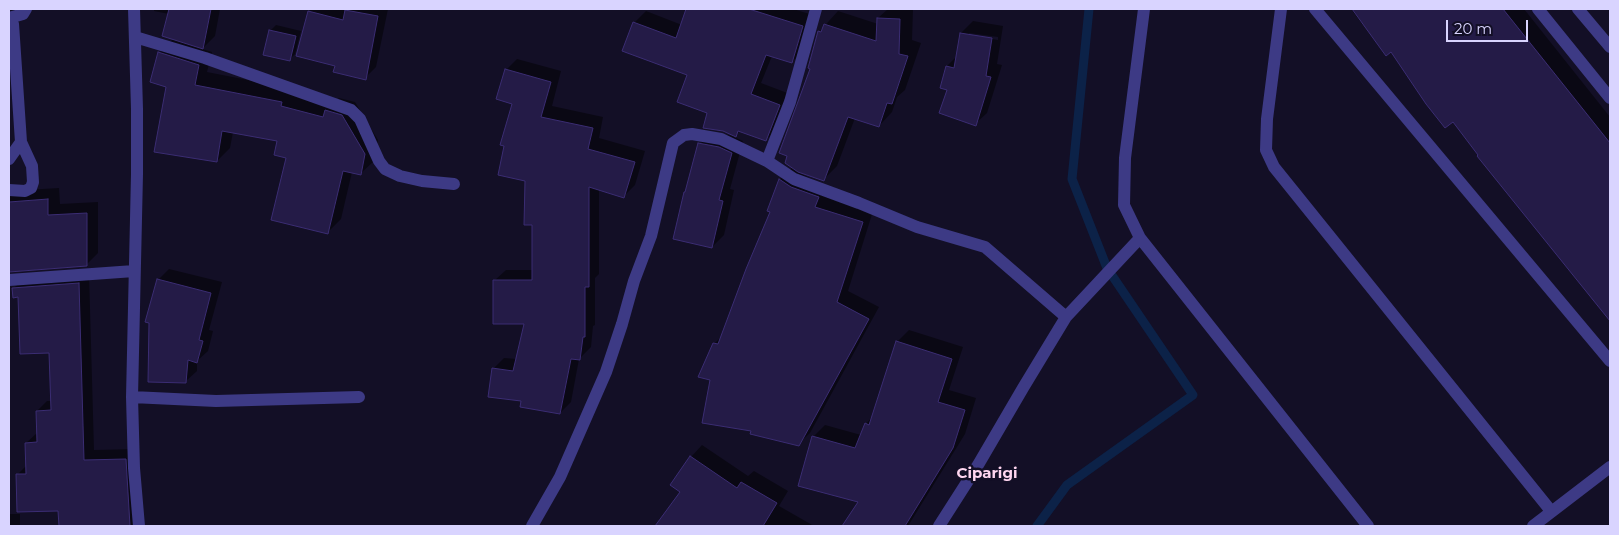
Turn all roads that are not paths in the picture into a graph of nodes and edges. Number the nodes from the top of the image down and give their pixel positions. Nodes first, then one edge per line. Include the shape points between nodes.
1 (26, 9) edge
2 (134, 9) edge
3 (816, 9) edge
4 (1144, 9) edge
5 (1282, 9) edge
6 (1315, 9) edge
7 (1538, 9) edge
8 (1578, 9) edge
9 (9, 18) edge
10 (135, 37) junction
11 (1610, 47) edge
12 (1610, 98) edge
13 (22, 142) junction
14 (9, 159) edge
15 (767, 162) junction
16 (454, 184) dead end
17 (9, 190) edge
18 (1140, 238) junction
19 (134, 271) junction
20 (9, 280) edge
21 (1066, 317) junction
22 (1610, 361) edge
23 (132, 397) junction
24 (359, 397) dead end
25 (1606, 471) edge
26 (1610, 485) edge
27 (1551, 511) junction
28 (139, 526) edge
29 (532, 526) edge
30 (939, 526) edge
31 (1368, 526) edge
32 (1532, 526) edge

1 - 9 street via 23,14
2 - 10 street
3 - 15 street via 790,102
4 - 18 street via 1125,158 1124,205
5 - 27 street via 1267,119 1266,150 1274,167
6 - 22 street
7 - 12 street
8 - 11 street
9 - 13 street via 13,24
10 - 16 street via 205,58 351,110 360,119 379,162 386,169 422,181
10 - 19 street via 137,174
13 - 14 street
13 - 17 street via 32,166 33,182 25,191
15 - 21 street via 794,179 917,227 985,247
15 - 29 street via 721,139 692,134 673,143 651,236 606,372 560,477
18 - 21 street
18 - 31 street
19 - 20 street
19 - 23 street
21 - 30 street
23 - 24 street via 216,401
23 - 28 street
25 - 26 street
25 - 27 street
27 - 32 street

